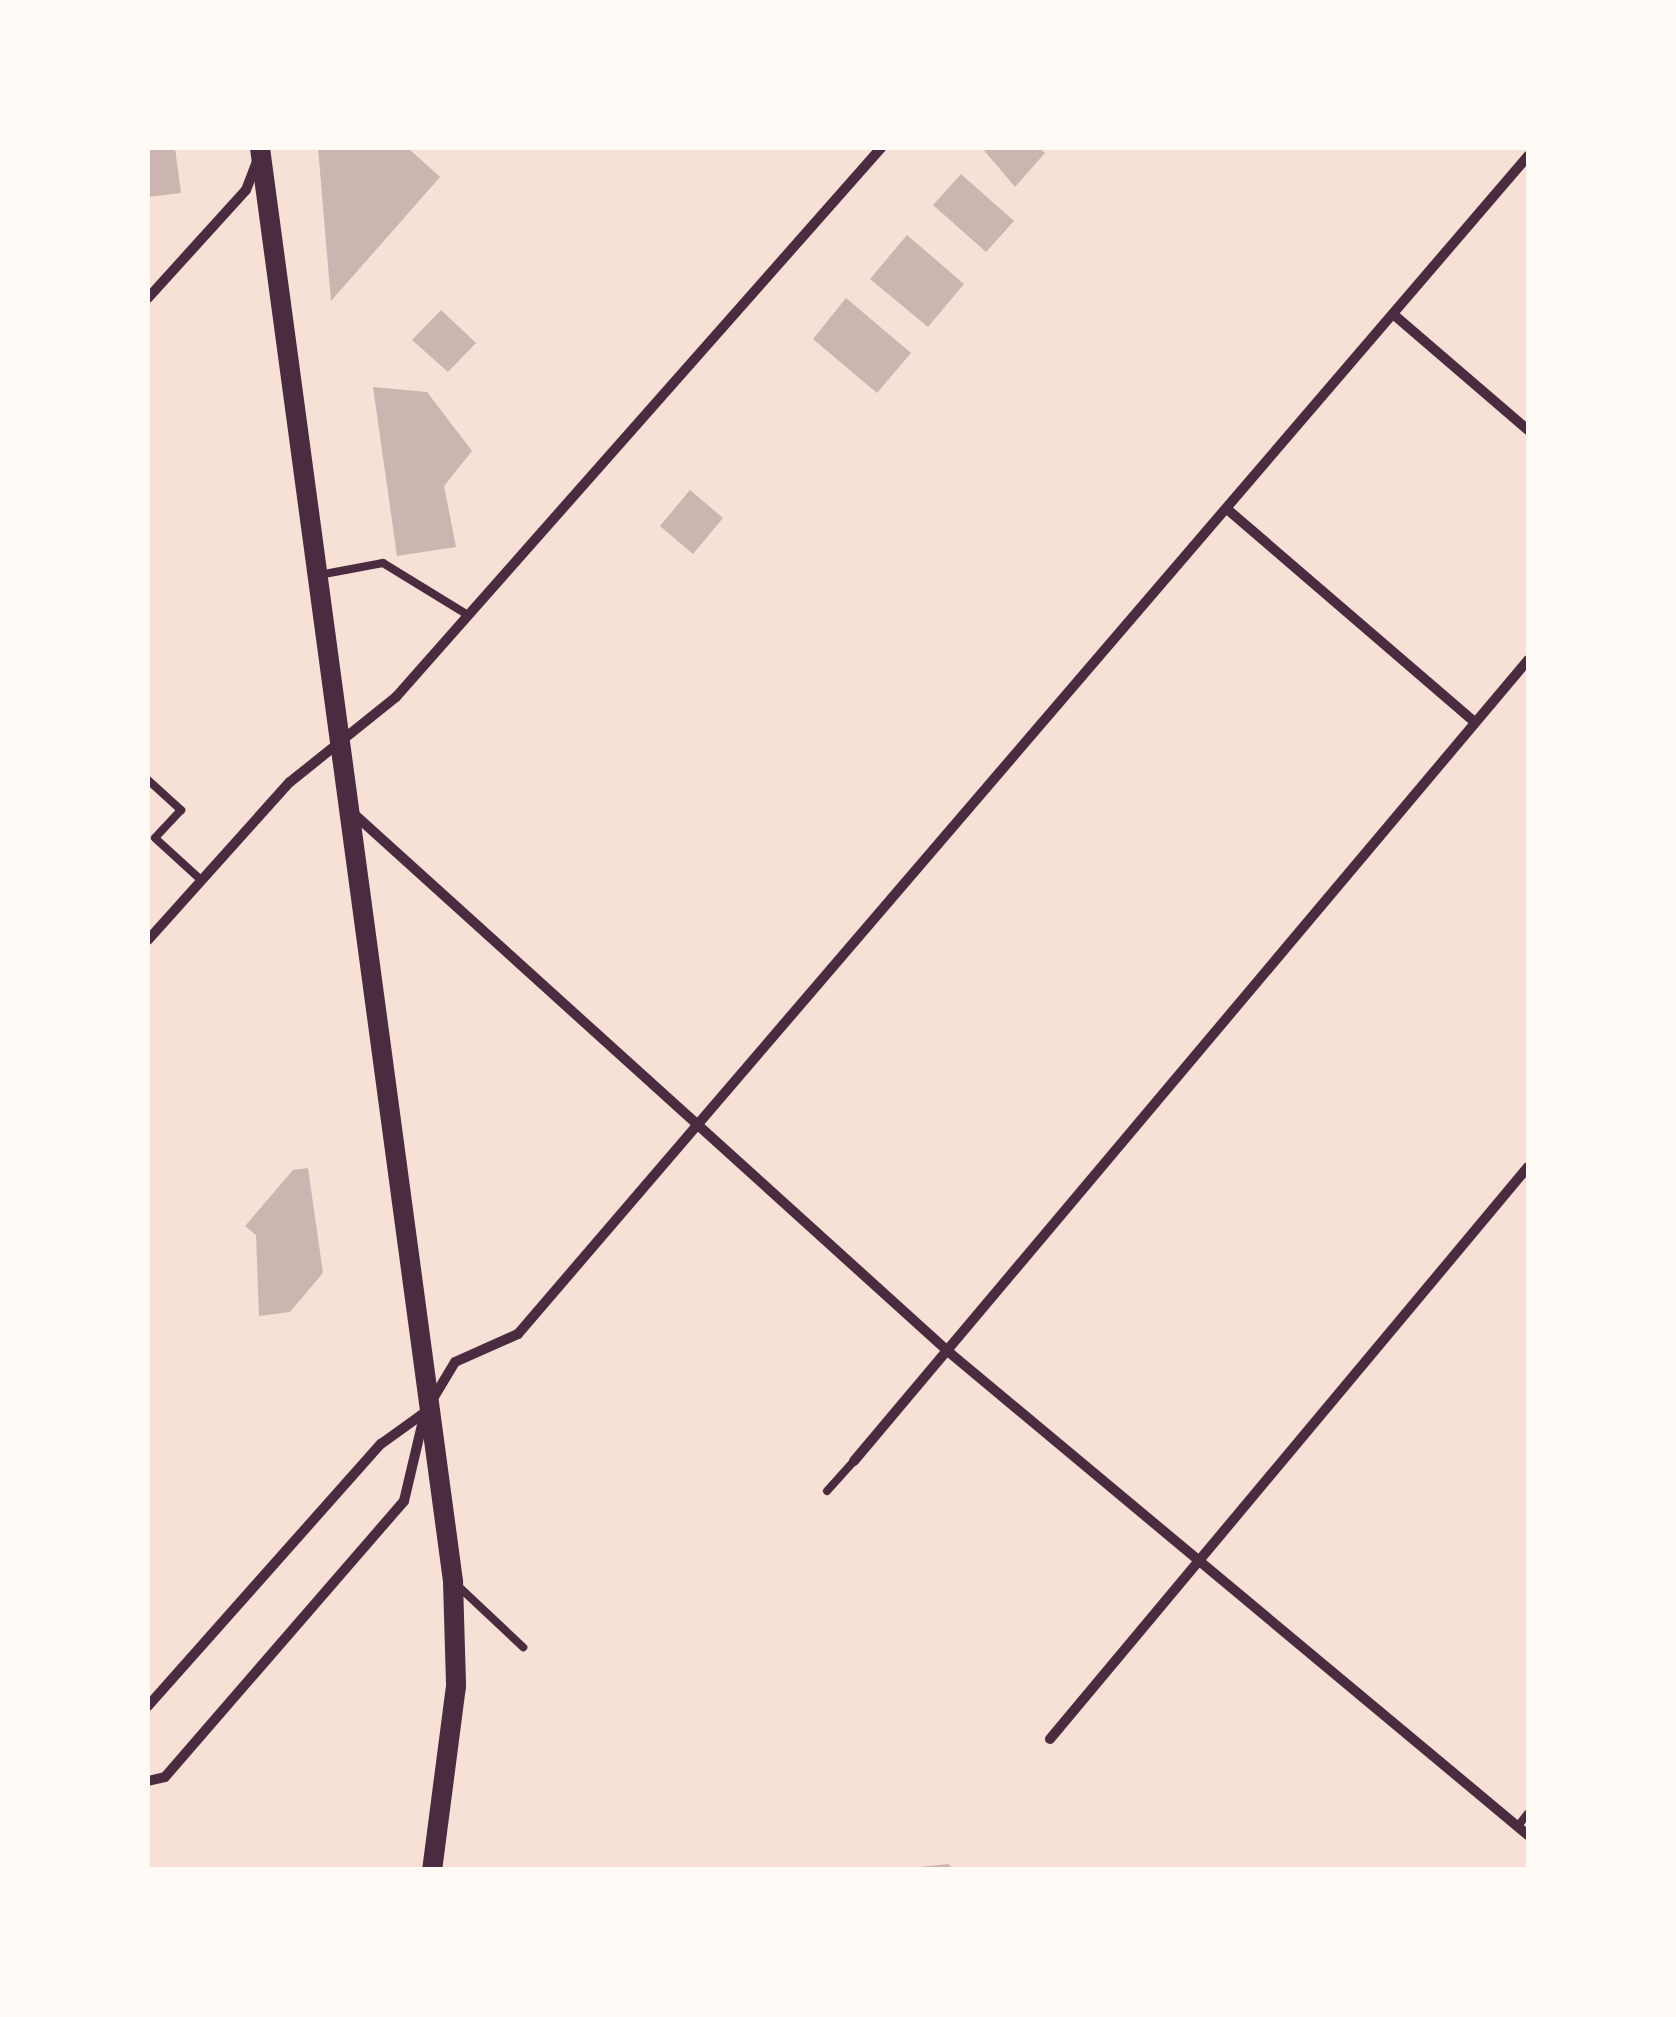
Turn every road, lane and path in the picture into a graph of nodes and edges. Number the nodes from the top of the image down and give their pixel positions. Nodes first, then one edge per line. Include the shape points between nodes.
1 (881, 148) edge
2 (261, 149) edge
3 (1528, 156) edge
4 (148, 298) edge
5 (1394, 314) junction
6 (1528, 430) edge
7 (1227, 509) junction
8 (316, 576) junction
9 (468, 614) junction
10 (1528, 660) edge
11 (1475, 722) junction
12 (340, 741) junction
13 (148, 780) edge
14 (354, 814) junction
15 (201, 880) junction
16 (148, 940) edge
17 (691, 1122) junction
18 (1528, 1167) edge
19 (950, 1353) junction
20 (425, 1412) junction
21 (854, 1461) joint
22 (827, 1490) dead end
23 (1195, 1561) junction
24 (453, 1582) junction
25 (523, 1647) dead end
26 (148, 1706) edge
27 (1050, 1739) dead end
28 (148, 1781) edge
29 (1528, 1813) edge
30 (1518, 1826) junction
31 (1528, 1835) edge
32 (432, 1870) edge

1 - 9 street
2 - 4 street via 246,190
2 - 8 main road
3 - 5 street
5 - 6 street
5 - 7 street
7 - 11 street
7 - 17 street
8 - 9 lane via 383,562
8 - 12 main road
9 - 12 street via 396,696
10 - 11 street
11 - 19 street
12 - 14 main road
12 - 15 street
13 - 15 lane via 182,810 154,838
14 - 17 street
14 - 20 main road
15 - 16 street
17 - 19 street
17 - 20 street via 518,1334 456,1362
18 - 23 street
19 - 21 street
19 - 23 street
20 - 24 main road
20 - 26 street via 381,1444
20 - 28 street via 404,1501 165,1777
21 - 22 lane
23 - 27 street
23 - 30 street
24 - 25 lane
24 - 32 main road via 456,1686
29 - 30 lane
30 - 31 street

